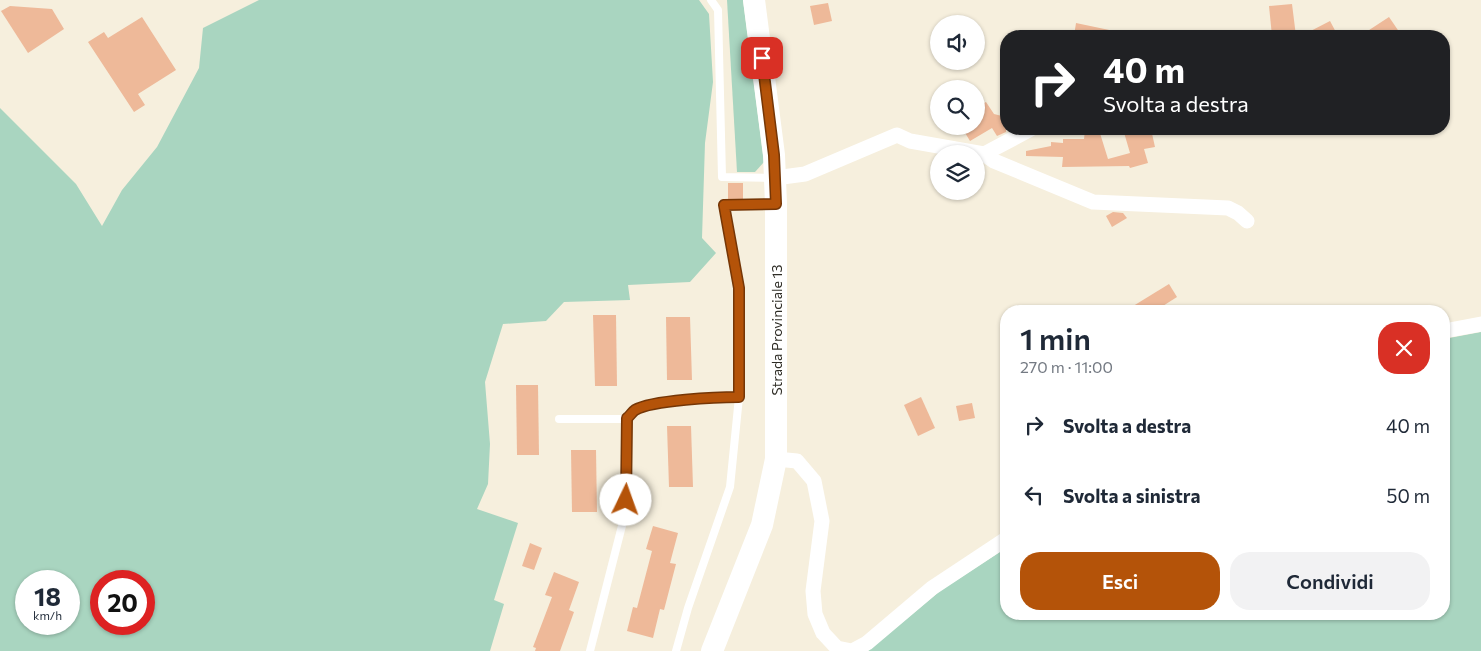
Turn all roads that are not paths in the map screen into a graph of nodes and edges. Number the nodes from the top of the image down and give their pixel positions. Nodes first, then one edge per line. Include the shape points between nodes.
1 (711, 0) edge
2 (754, 0) edge
3 (1020, 135) edge
4 (933, 145) edge
5 (985, 153) edge
6 (985, 155) edge
7 (775, 178) junction
8 (776, 204) junction
9 (1247, 221) dead end
10 (1481, 324) edge
11 (1450, 330) edge
12 (739, 397) junction
13 (627, 418) junction
14 (559, 419) dead end
15 (776, 459) junction
16 (1000, 544) edge
17 (590, 651) edge
18 (676, 651) edge
19 (712, 651) edge

1 - 7 lane via 718,10 722,176
2 - 7 main road, Strada Provinciale 13
3 - 5 street
4 - 7 street via 897,135 805,174
6 - 9 street via 1093,202 1228,208
7 - 8 main road, Strada Provinciale 13
8 - 12 lane via 724,205 739,288
8 - 15 main road, Strada Provinciale 13
10 - 11 street
12 - 13 lane via 648,406 635,410
12 - 18 lane via 730,487
13 - 14 lane
13 - 17 lane via 625,514
15 - 16 street via 797,461 814,480 822,521 813,591 815,614 823,633 837,648 852,651 867,643 932,588
15 - 19 main road, Strada Provinciale 13 via 762,525

